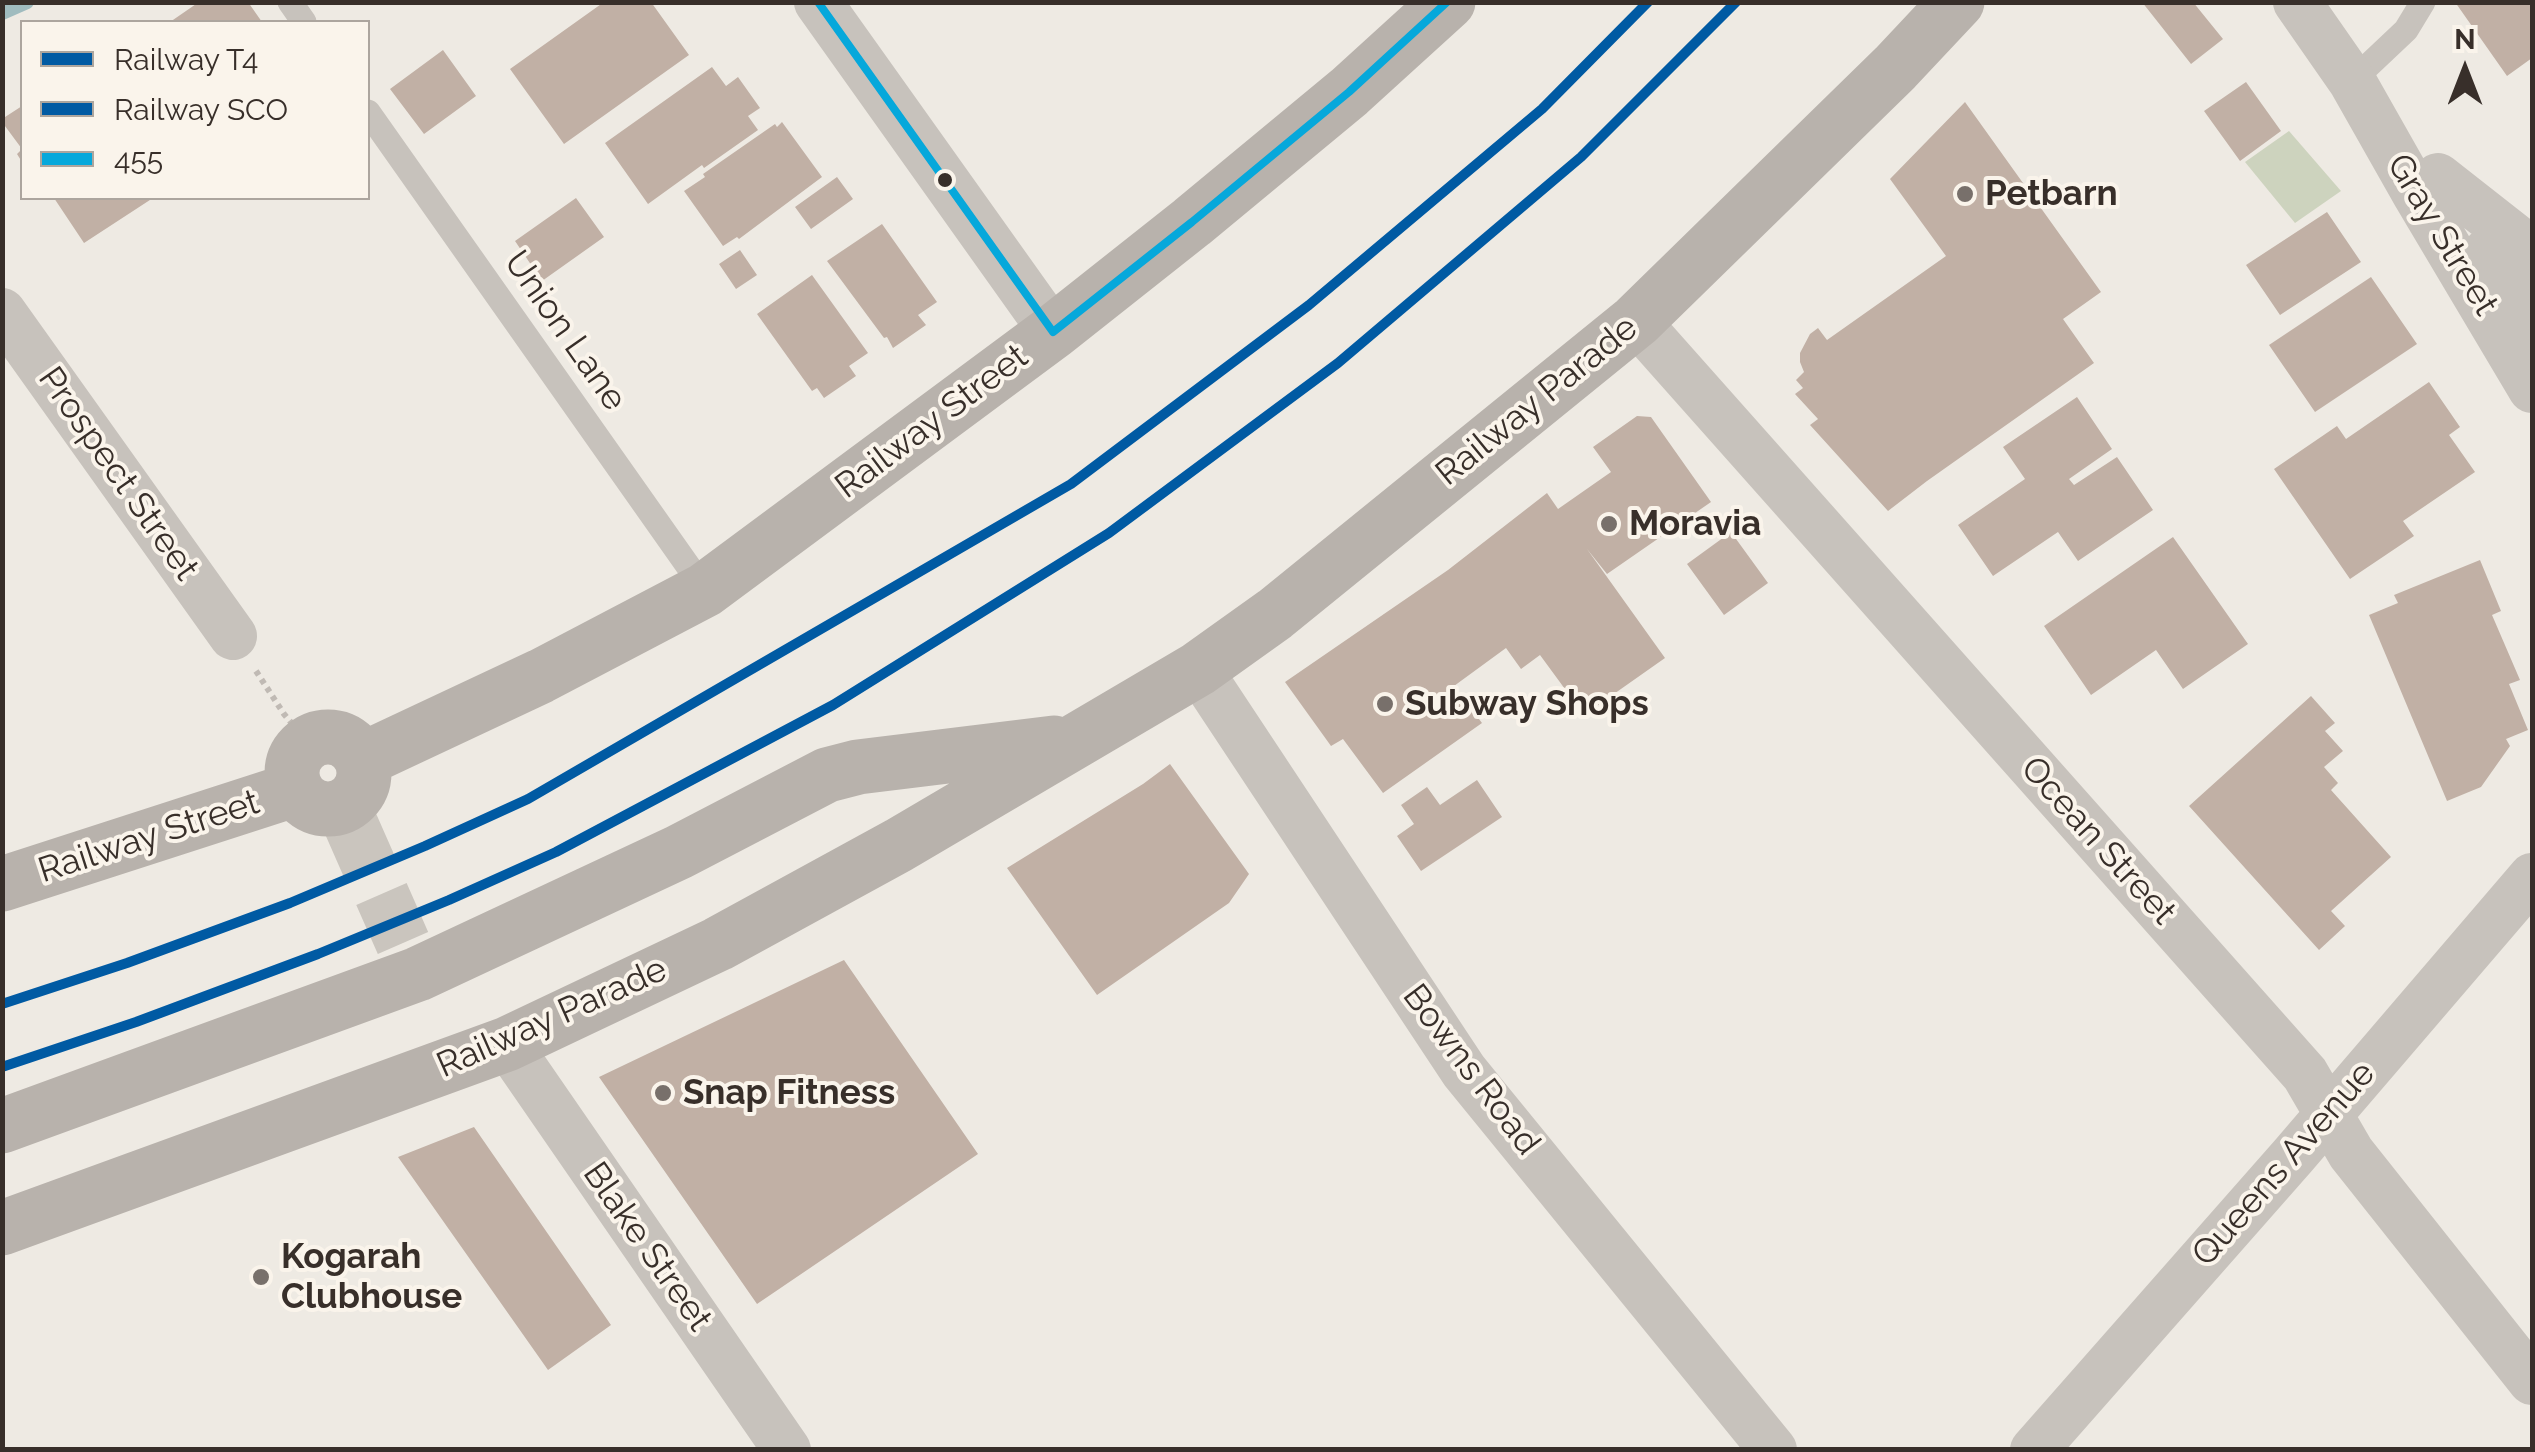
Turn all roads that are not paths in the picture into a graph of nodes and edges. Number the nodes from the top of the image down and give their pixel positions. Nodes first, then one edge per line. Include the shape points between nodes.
1 (818, 2) edge
2 (1448, 2) edge
3 (1956, 2) edge
4 (2297, 2) edge
5 (2424, 2) edge
6 (2352, 81) junction
7 (370, 115) edge
8 (2438, 177) junction
9 (2532, 251) edge
10 (2, 312) edge
11 (2532, 319) edge
12 (1636, 321) junction
13 (1053, 332) junction
14 (2532, 388) edge
15 (705, 590) junction
16 (233, 636) road end
17 (1198, 669) junction
18 (1070, 742) junction
19 (791, 792) junction
20 (899, 845) junction
21 (2532, 877) edge
22 (2, 884) edge
23 (507, 1044) junction
24 (2329, 1114) junction
25 (2, 1126) edge
26 (2, 1228) edge
27 (2532, 1381) edge
28 (787, 1450) edge
29 (1773, 1450) edge
30 (2034, 1450) edge

1 - 13 street
2 - 13 main road, Railway Street via 1349,92
3 - 12 main road, Railway Parade
4 - 6 street, Gray Street
5 - 6 lane via 2406,30
6 - 8 street, Gray Street
6 - 14 street, Gray Street
7 - 15 lane, Union Lane
8 - 9 street
8 - 11 street, Gray Street
10 - 16 street, Prospect Street
12 - 17 main road, Railway Parade
12 - 24 street, Ocean Street via 2305,1074
13 - 15 main road, Railway Street
15 - 22 main road, Railway Street via 331,783
17 - 18 main road, Railway Parade
17 - 29 street, Bowns Road via 1464,1071
18 - 19 main road, Railway Parade via 858,768
18 - 20 main road, Railway Parade
19 - 20 main road via 865,791
19 - 25 main road, Railway Parade via 679,852
20 - 23 main road, Railway Parade via 718,944
21 - 24 street, Queens Avenue
23 - 26 main road, Railway Parade
23 - 28 street, Blake Street
24 - 27 street, Ocean Street via 2352,1153
24 - 30 street, Queens Avenue

